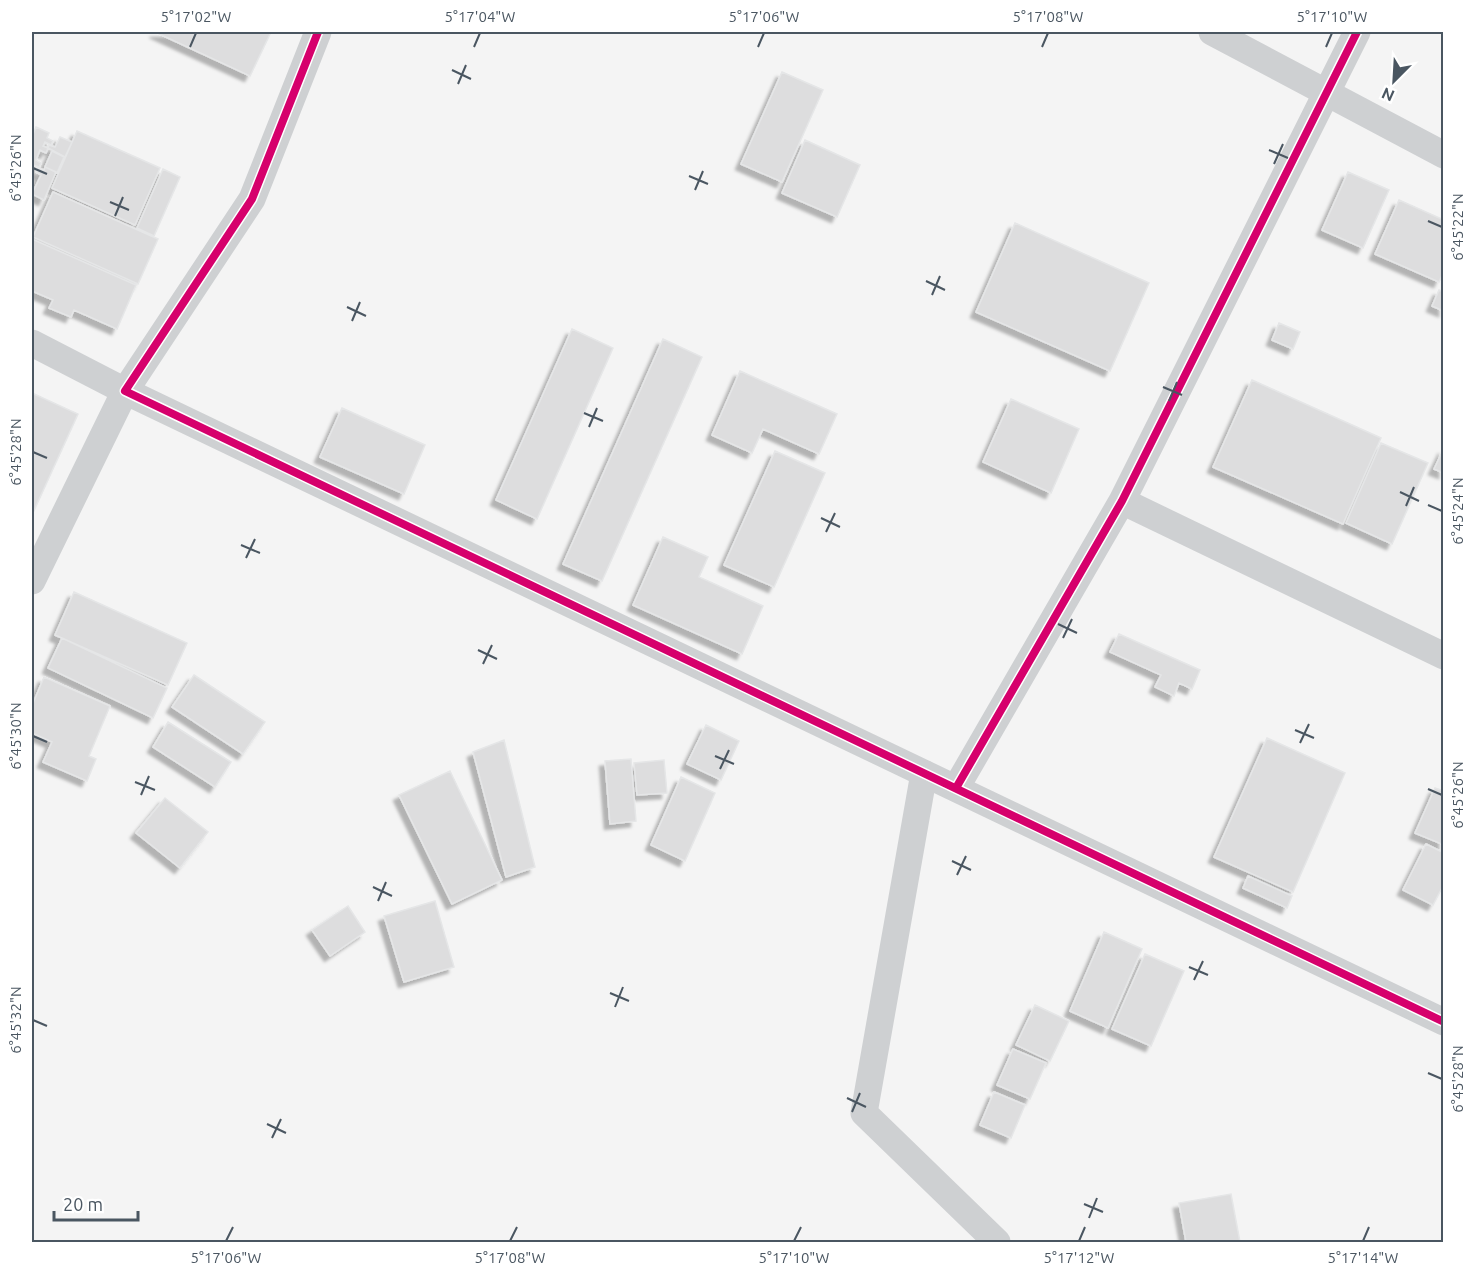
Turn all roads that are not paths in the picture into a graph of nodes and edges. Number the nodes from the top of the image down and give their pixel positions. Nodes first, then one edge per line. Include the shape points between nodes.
1 (318, 32) edge
2 (1212, 32) edge
3 (1357, 32) edge
4 (1325, 92) junction
5 (1443, 155) edge
6 (32, 343) edge
7 (125, 391) junction
8 (1122, 501) junction
9 (32, 582) edge
10 (1443, 656) edge
11 (924, 773) junction
12 (956, 788) junction
13 (1443, 1022) edge
14 (997, 1242) edge

1 - 7 street via 252,199
2 - 4 street
3 - 4 street
4 - 5 street
4 - 8 street
6 - 7 street
7 - 9 street
7 - 11 street
8 - 10 street
8 - 12 street
11 - 12 street
11 - 14 street via 864,1113
12 - 13 street

